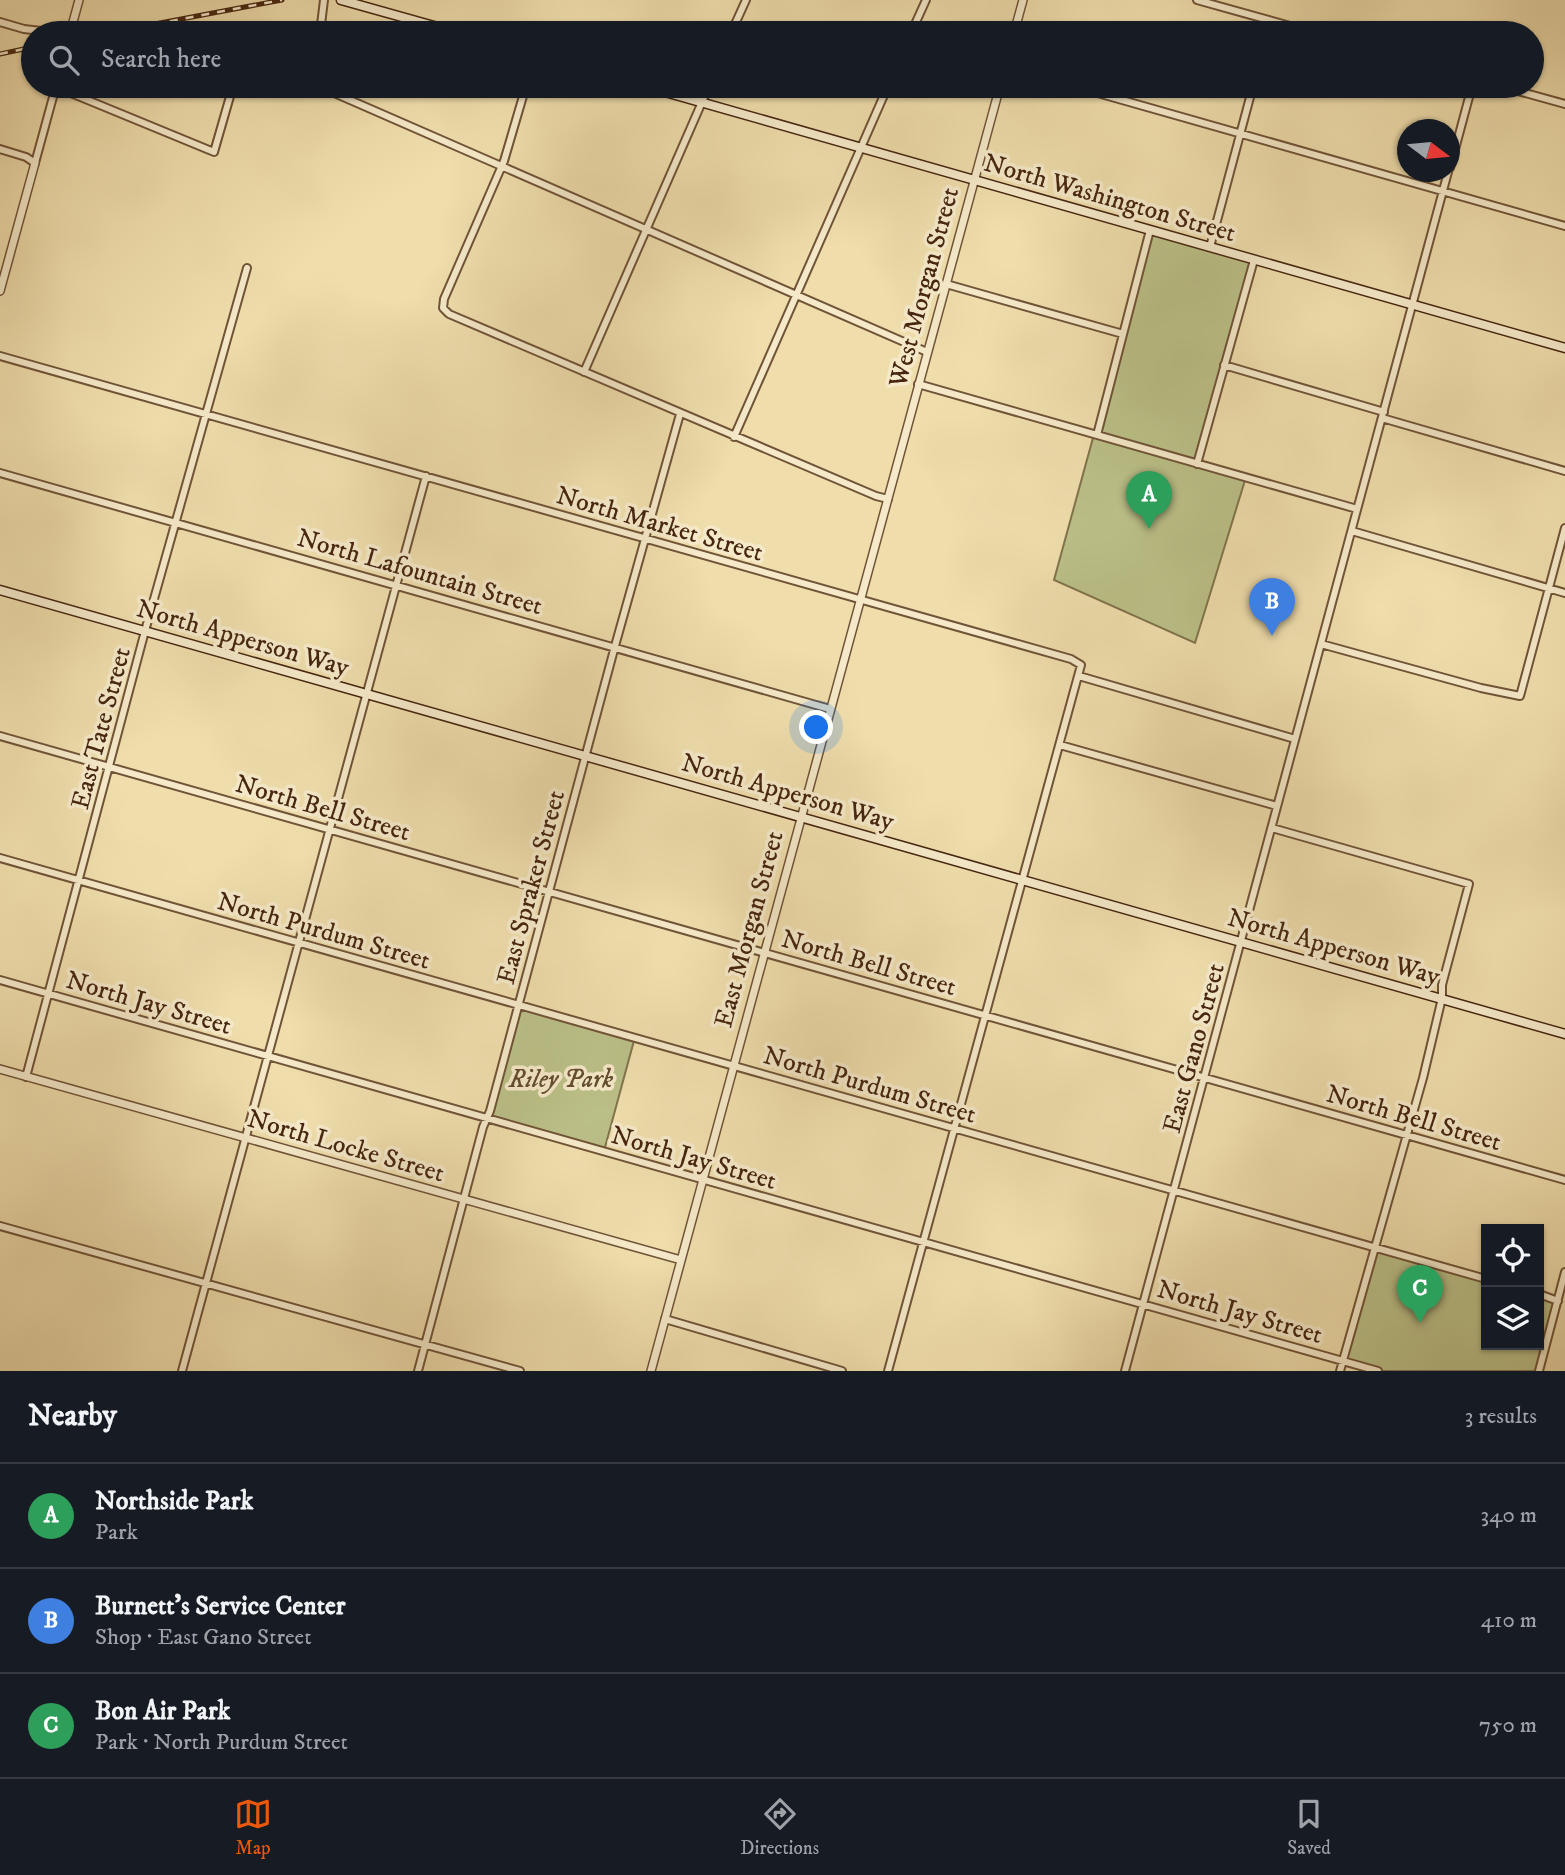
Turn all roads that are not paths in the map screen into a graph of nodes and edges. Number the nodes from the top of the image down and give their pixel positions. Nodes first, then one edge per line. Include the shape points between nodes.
1 (79, 0) edge
2 (324, 0) edge
3 (341, 0) edge
4 (746, 0) edge
5 (926, 0) edge
6 (1023, 0) edge
7 (1197, 0) edge
8 (73, 21) edge
9 (321, 21) edge
10 (416, 21) edge
11 (737, 21) edge
12 (916, 21) edge
13 (1017, 21) edge
14 (1272, 21) edge
15 (0, 22) edge
16 (21, 26) edge
17 (53, 98) edge
18 (85, 98) edge
19 (230, 98) edge
20 (345, 98) edge
21 (522, 98) edge
22 (688, 98) edge
23 (704, 98) edge
24 (883, 98) edge
25 (997, 98) edge
26 (1115, 98) edge
27 (1250, 98) edge
28 (1469, 98) edge
29 (1543, 98) edge
30 (702, 102) junction
31 (1565, 104) edge
32 (1460, 130) edge
33 (1240, 134) junction
34 (861, 147) junction
35 (0, 149) edge
36 (35, 163) junction
37 (501, 166) junction
38 (974, 180) junction
39 (1446, 182) edge
40 (1443, 191) junction
41 (1565, 226) edge
42 (646, 230) junction
43 (1150, 230) junction
44 (1210, 247) junction
45 (1254, 260) junction
46 (247, 268) dead end
47 (946, 284) junction
48 (0, 291) edge
49 (797, 295) junction
50 (1413, 305) junction
51 (1123, 334) junction
52 (1565, 348) edge
53 (927, 352) junction
54 (0, 356) edge
55 (1224, 365) junction
56 (584, 372) junction
57 (919, 384) junction
58 (206, 414) junction
59 (680, 414) junction
60 (1383, 415) junction
61 (1097, 435) junction
62 (734, 437) junction
63 (1197, 464) junction
64 (1565, 471) edge
65 (0, 473) edge
66 (426, 476) junction
67 (888, 499) junction
68 (1357, 509) junction
69 (176, 522) junction
70 (1565, 528) edge
71 (1352, 531) junction
72 (644, 538) junction
73 (395, 584) junction
74 (1549, 589) junction
75 (0, 590) edge
76 (1565, 593) edge
77 (860, 599) junction
78 (145, 631) junction
79 (1321, 644) junction
80 (615, 646) junction
81 (1079, 676) junction
82 (365, 693) junction
83 (830, 709) junction
84 (0, 736) edge
85 (1295, 738) junction
86 (1060, 745) junction
87 (586, 756) junction
88 (109, 767) junction
89 (1277, 806) junction
90 (800, 818) junction
91 (1272, 828) junction
92 (329, 829) junction
93 (0, 858) edge
94 (79, 880) junction
95 (1022, 880) junction
96 (549, 891) junction
97 (1241, 942) junction
98 (298, 943) junction
99 (764, 953) junction
100 (0, 981) edge
101 (48, 994) junction
102 (1442, 998) junction
103 (519, 1005) junction
104 (985, 1015) junction
105 (1565, 1034) edge
106 (268, 1056) junction
107 (733, 1065) junction
108 (0, 1069) edge
109 (26, 1077) junction
110 (1205, 1078) junction
111 (488, 1118) junction
112 (954, 1129) junction
113 (1405, 1135) junction
114 (245, 1138) junction
115 (703, 1179) junction
116 (1565, 1180) edge
117 (1174, 1191) junction
118 (464, 1200) junction
119 (0, 1226) edge
120 (923, 1242) junction
121 (1375, 1247) junction
122 (681, 1260) junction
123 (1565, 1272) edge
124 (1481, 1278) edge
125 (206, 1283) junction
126 (1544, 1296) edge
127 (1558, 1301) junction
128 (1144, 1304) junction
129 (665, 1319) junction
130 (425, 1345) junction
131 (1343, 1361) junction
132 (182, 1371) edge
133 (418, 1371) edge
134 (520, 1371) edge
135 (651, 1371) edge
136 (842, 1371) edge
137 (888, 1371) edge
138 (1125, 1371) edge
139 (1340, 1371) edge
140 (1378, 1371) edge
141 (1539, 1371) edge

1 - 8 street
2 - 9 street
3 - 10 main road
4 - 11 street
5 - 12 street
6 - 13 street
7 - 14 street
15 - 16 street
17 - 36 street
18 - 19 street via 214,152
20 - 37 street
21 - 37 street
22 - 30 main road, North Washington Street
23 - 30 street
24 - 34 street
25 - 38 street, West Morgan Street
26 - 33 street
27 - 33 street
28 - 32 street, East Gano Street
29 - 31 street
30 - 34 main road, North Washington Street
30 - 42 street
33 - 40 street
33 - 44 street
34 - 38 main road, North Washington Street
34 - 49 street
35 - 36 street
36 - 48 street
37 - 42 street
37 - 56 street via 443,308
38 - 43 main road, North Washington Street
38 - 47 street, West Morgan Street
39 - 40 street, East Gano Street
40 - 41 street
40 - 50 street, East Gano Street
42 - 49 street
42 - 56 street
43 - 44 main road, North Washington Street
43 - 51 street
44 - 45 main road, North Washington Street
45 - 50 main road, North Washington Street
45 - 55 street
46 - 58 street, East Tate Street
47 - 51 street
47 - 53 street, West Morgan Street
49 - 53 street
49 - 62 street
50 - 52 main road, North Washington Street
50 - 60 street, East Gano Street
51 - 61 street
53 - 57 street, West Morgan Street
54 - 58 street, North Market Street
55 - 60 street
55 - 63 street
56 - 59 street
57 - 61 street
57 - 67 street, West Morgan Street
58 - 66 street, North Market Street
58 - 69 street, East Tate Street
59 - 62 street
59 - 72 street, East Spraker Street
60 - 64 street
60 - 68 street, East Gano Street
61 - 63 street
62 - 67 street
63 - 68 street
65 - 69 street, North Lafountain Street
66 - 72 street, North Market Street
66 - 73 street
67 - 77 street, East Morgan Street
68 - 71 street, East Gano Street
69 - 73 street, North Lafountain Street
69 - 78 street, East Tate Street
70 - 74 street
71 - 74 street
71 - 79 street, East Gano Street
72 - 77 street, North Market Street
72 - 80 street, East Spraker Street
73 - 80 street, North Lafountain Street
73 - 82 street
74 - 76 street
74 - 79 street via 1520,696
75 - 78 main road, North Apperson Way
77 - 81 street, North Market Street via 1071,659 1081,666
77 - 83 street, East Morgan Street
78 - 82 main road, North Apperson Way
78 - 88 street, East Tate Street
79 - 85 street, East Gano Street
80 - 83 street, North Lafountain Street
80 - 87 street, East Spraker Street
81 - 85 street, North Market Street
81 - 86 street
82 - 87 main road, North Apperson Way
82 - 92 street
83 - 90 street, East Morgan Street
84 - 88 street, North Bell Street
85 - 89 street, East Gano Street
86 - 89 street
86 - 95 street
87 - 90 main road, North Apperson Way
87 - 96 street, East Spraker Street
88 - 92 street, North Bell Street
88 - 94 street, East Tate Street
89 - 91 street, East Gano Street
90 - 95 main road, North Apperson Way
90 - 99 street, East Morgan Street
91 - 97 street, East Gano Street
91 - 102 street via 1469,884
92 - 96 street, North Bell Street
92 - 98 street
93 - 94 street, North Purdum Street
94 - 98 street, North Purdum Street
94 - 101 street, East Tate Street
95 - 97 main road, North Apperson Way
95 - 104 street
96 - 99 street, North Bell Street
96 - 103 street, East Spraker Street
97 - 102 main road, North Apperson Way
97 - 110 street, East Gano Street
98 - 103 street, North Purdum Street
98 - 106 street
99 - 104 street, North Bell Street
99 - 107 street, East Morgan Street
100 - 101 street, North Jay Street
101 - 106 street, North Jay Street
101 - 109 street, East Tate Street
102 - 105 main road, North Apperson Way
102 - 113 street
103 - 107 street, North Purdum Street
103 - 111 street, East Spraker Street
104 - 110 street, North Bell Street
104 - 112 street
106 - 111 street, North Jay Street
106 - 114 street
107 - 112 street, North Purdum Street
107 - 115 street, East Morgan Street
108 - 109 street, North Locke Street
109 - 114 street, North Locke Street
110 - 113 street, North Bell Street
110 - 117 street, East Gano Street
111 - 115 street, North Jay Street
111 - 118 street, East Spraker Street
112 - 117 street, North Purdum Street
112 - 120 street
113 - 116 street, North Bell Street
113 - 121 street
114 - 118 street, North Locke Street
114 - 125 street
115 - 120 street, North Jay Street
115 - 122 street, East Morgan Street
117 - 121 street, North Purdum Street
117 - 128 street, East Gano Street
118 - 122 street, North Locke Street
118 - 130 street, East Spraker Street
119 - 125 street
120 - 128 street, North Jay Street
120 - 137 street
121 - 124 street, North Purdum Street
121 - 131 street
122 - 129 street, East Morgan Street
123 - 127 street
125 - 130 street
125 - 132 street
126 - 127 street
127 - 141 street
128 - 131 street, North Jay Street
128 - 138 street, East Gano Street
129 - 135 street, East Morgan Street
129 - 136 street
130 - 133 street, East Spraker Street
130 - 134 street
131 - 139 street
131 - 140 street, North Jay Street

